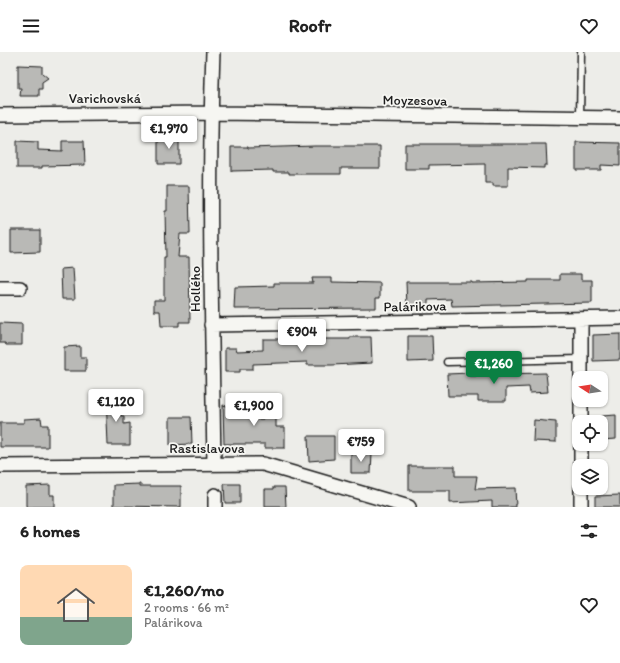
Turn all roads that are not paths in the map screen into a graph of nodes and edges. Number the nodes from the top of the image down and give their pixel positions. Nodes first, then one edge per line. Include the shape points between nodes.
1 (212, 52) edge
2 (581, 52) edge
3 (211, 113) junction
4 (0, 114) edge
5 (580, 118) junction
6 (620, 118) edge
7 (0, 288) edge
8 (20, 288) dead end
9 (620, 318) edge
10 (580, 319) junction
11 (211, 325) junction
12 (581, 359) junction
13 (447, 362) dead end
14 (581, 371) edge
15 (214, 464) junction
16 (0, 466) edge
17 (581, 495) edge
18 (409, 507) edge
19 (581, 507) edge

1 - 3 street, Hollého
2 - 5 lane
3 - 4 street, Varichovská
3 - 5 street, Moyzesova
3 - 11 street, Hollého
5 - 6 street, Moyzesova
7 - 8 street
9 - 10 street, Palárikova
10 - 11 street, Palárikova
10 - 12 street
11 - 15 street, Hollého
12 - 13 lane
12 - 14 street
15 - 16 street, Rastislavova
15 - 18 street, Rastislavova via 263,464
17 - 19 street

